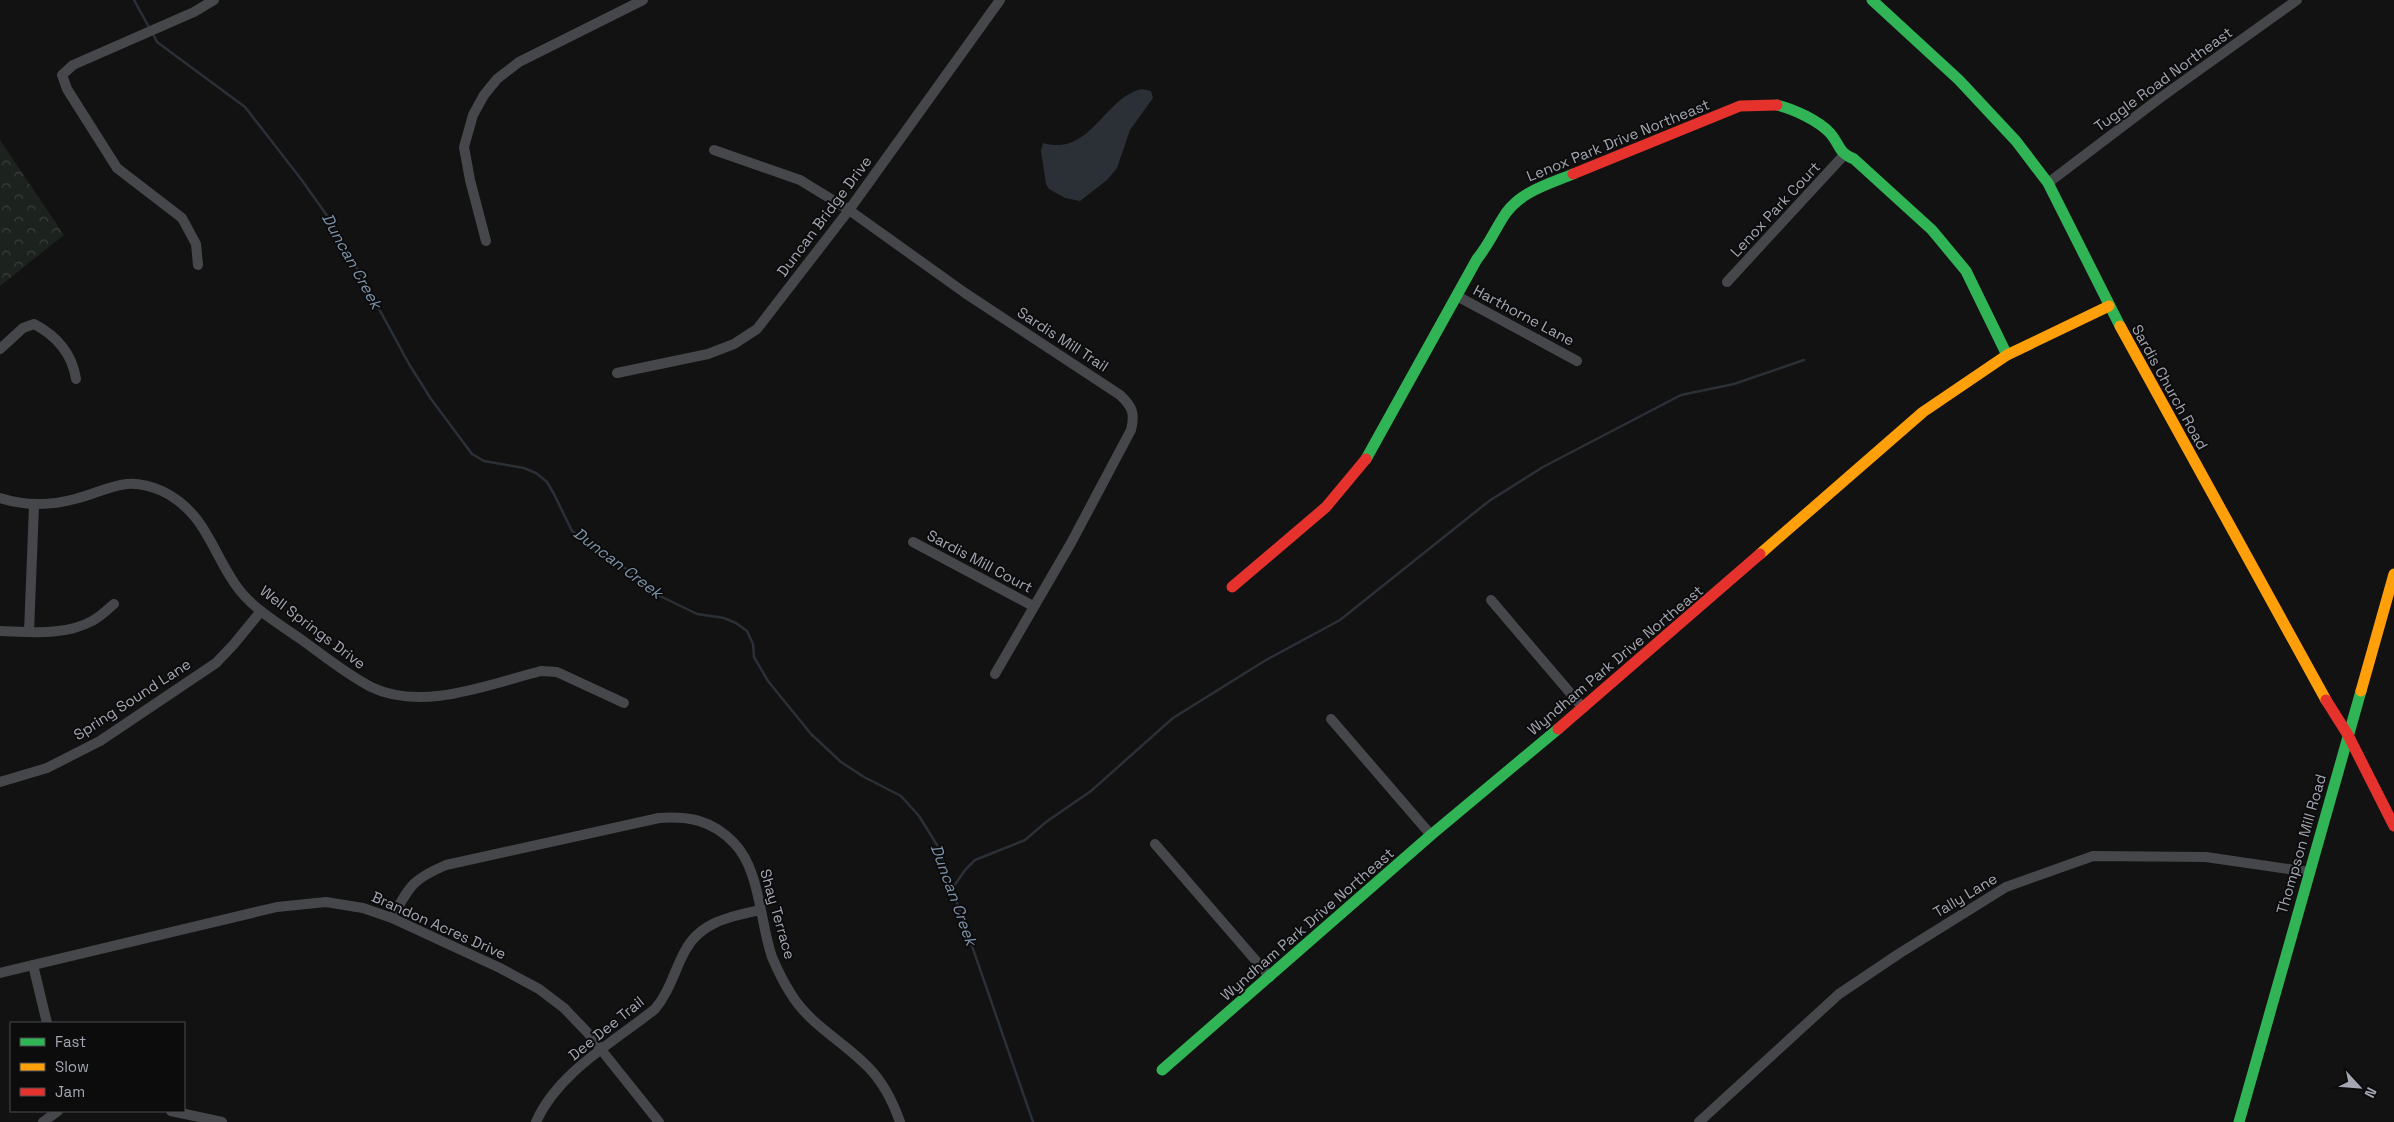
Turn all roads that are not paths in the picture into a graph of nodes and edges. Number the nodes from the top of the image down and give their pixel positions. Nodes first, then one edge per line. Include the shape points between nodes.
1 (214, 0) edge
2 (643, 0) edge
3 (1000, 0) edge
4 (1872, 0) edge
5 (2298, 0) edge
6 (714, 150) dead end
7 (1844, 156) junction
8 (2048, 183) junction
9 (849, 210) junction
10 (486, 242) dead end
11 (198, 265) dead end
12 (1727, 282) dead end
13 (1457, 296) junction
14 (2109, 306) junction
15 (0, 349) edge
16 (2007, 355) junction
17 (1578, 361) dead end
18 (617, 373) dead end
19 (76, 379) dead end
20 (0, 498) edge
21 (34, 506) junction
22 (913, 542) dead end
23 (2394, 574) edge
24 (1232, 587) dead end
25 (1491, 600) dead end
26 (114, 604) dead end
27 (1033, 606) junction
28 (261, 611) junction
29 (0, 631) edge
30 (29, 632) junction
31 (995, 674) dead end
32 (624, 704) dead end
33 (1583, 708) junction
34 (1331, 719) dead end
35 (2348, 735) junction
36 (0, 782) edge
37 (2394, 826) edge
38 (1431, 835) junction
39 (1155, 844) dead end
40 (2309, 872) junction
41 (760, 910) junction
42 (392, 918) junction
43 (34, 965) junction
44 (0, 972) edge
45 (1270, 977) junction
46 (47, 1022) edge
47 (602, 1050) junction
48 (1162, 1070) dead end
49 (57, 1112) edge
50 (176, 1112) edge
51 (43, 1122) edge
52 (222, 1122) edge
53 (536, 1122) edge
54 (659, 1122) edge
55 (900, 1122) edge
56 (1699, 1122) edge
57 (2239, 1122) edge

1 - 11 street via 173,22 73,65 62,75 71,96 117,168 182,218 196,244
2 - 10 street via 519,62 497,79 484,95 473,116 464,147
3 - 9 street, Duncan Bridge Drive
4 - 8 street, Sardis Church Road via 1959,80 2016,141
5 - 8 street, Tuggle Road Northeast
6 - 9 street, Sardis Mill Trail via 800,180
7 - 12 street, Lenox Park Court
7 - 13 street, Lenox Park Drive Northeast via 1830,133 1779,105 1740,106 1529,192 1507,212
7 - 16 street, Lenox Park Drive Northeast via 1854,159 1932,230 1966,271
8 - 14 street, Sardis Church Road
9 - 18 street, Duncan Bridge Drive via 756,329 734,344 708,354
9 - 27 street, Sardis Mill Trail via 1120,395 1135,414 1131,430 1071,543
13 - 17 street, Harthorne Lane
13 - 24 street, Lenox Park Drive Northeast via 1363,464 1326,507
14 - 16 street, Wyndham Park Drive Northeast
14 - 35 street, Sardis Church Road via 2313,680
15 - 19 street via 23,328 34,324 48,331 68,351
16 - 33 street, Wyndham Park Drive Northeast via 1923,412
20 - 21 street, Well Springs Drive
21 - 28 street, Well Springs Drive via 75,499 113,485 135,484 160,490 181,502 198,519 236,586
21 - 30 street
22 - 27 street, Sardis Mill Court
23 - 35 street, Thompson Mill Road
25 - 33 street
26 - 30 street via 94,621 74,629
27 - 31 street, Sardis Mill Trail
28 - 32 street, Well Springs Drive via 350,675 381,690 421,697 446,695 541,671 557,672
28 - 36 street, Spring Sound Lane via 216,663 100,741 47,768
29 - 30 street
33 - 38 street, Wyndham Park Drive Northeast
34 - 38 street
35 - 37 street, Sardis Church Road
35 - 40 street, Thompson Mill Road
38 - 45 street, Wyndham Park Drive Northeast
39 - 45 street
40 - 56 street, Tally Lane via 2206,857 2093,856 2006,887 1839,994
40 - 57 street, Thompson Mill Road
41 - 42 street, Shay Terrace via 747,862 736,844 703,821 681,816 659,818 446,865 422,876 409,888
41 - 47 street, Dee Dee Trail via 729,916 694,936 684,951 665,997 655,1009
41 - 55 street, Shay Terrace via 772,957 791,994 805,1014 868,1067 884,1087
42 - 43 street, Brandon Acres Drive via 363,908 326,902 277,907
42 - 47 street, Brandon Acres Drive via 539,989 564,1008
43 - 44 street, Brandon Acres Drive
43 - 46 street
45 - 48 street, Wyndham Park Drive Northeast
47 - 53 street, Dee Dee Trail via 561,1084
47 - 54 street, Brandon Acres Drive
49 - 51 street
50 - 52 street

